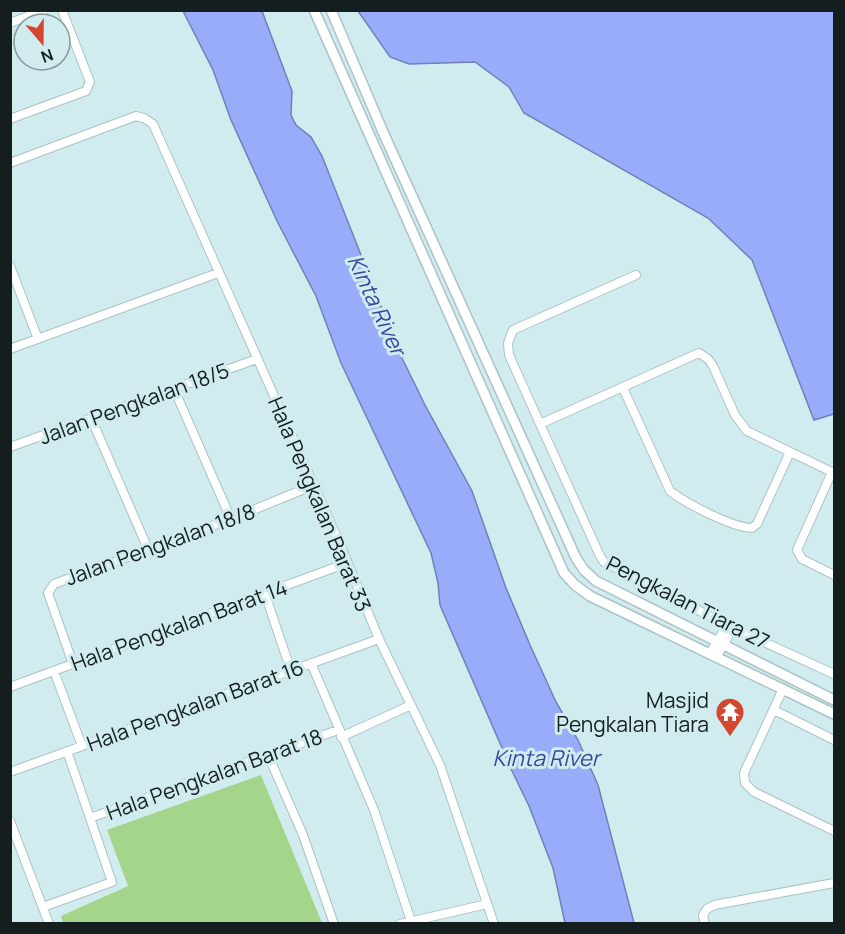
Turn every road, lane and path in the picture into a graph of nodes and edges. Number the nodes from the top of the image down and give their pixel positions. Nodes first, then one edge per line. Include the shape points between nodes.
1 (44, 10) edge
2 (62, 10) edge
3 (314, 10) edge
4 (331, 10) edge
5 (10, 23) edge
6 (10, 119) edge
7 (10, 163) edge
8 (10, 266) edge
9 (218, 273) junction
10 (636, 275) dead end
11 (38, 339) junction
12 (10, 349) edge
13 (257, 359) junction
14 (622, 388) junction
15 (174, 389) junction
16 (91, 418) junction
17 (540, 424) junction
18 (10, 447) edge
19 (790, 452) junction
20 (833, 473) edge
21 (314, 484) junction
22 (231, 519) junction
23 (148, 549) junction
24 (347, 563) junction
25 (834, 575) edge
26 (265, 594) junction
27 (730, 626) junction
28 (379, 639) junction
29 (720, 643) junction
30 (714, 655) junction
31 (311, 663) junction
32 (73, 664) junction
33 (54, 670) junction
34 (291, 671) junction
35 (834, 674) edge
36 (10, 687) edge
37 (783, 689) junction
38 (834, 700) edge
39 (411, 705) junction
40 (774, 710) junction
41 (834, 714) edge
42 (339, 733) junction
43 (834, 740) edge
44 (81, 746) junction
45 (67, 751) junction
46 (268, 755) junction
47 (10, 772) edge
48 (90, 818) junction
49 (10, 821) edge
50 (834, 831) edge
51 (834, 883) edge
52 (487, 904) junction
53 (43, 907) junction
54 (411, 921) junction
55 (49, 924) edge
56 (334, 924) edge
57 (400, 924) edge
58 (494, 924) edge
59 (705, 924) edge

1 - 5 street
2 - 6 street via 89,87
3 - 30 street via 564,573 590,596
4 - 29 street via 576,558 596,582
7 - 9 street, Hala Pengkalan Barat 33 via 136,116 144,118 153,124
8 - 11 street
9 - 11 street
9 - 13 street, Hala Pengkalan Barat 33
10 - 17 street, Pengkalan Tiara 27 via 513,330 508,350
11 - 12 street
13 - 15 street, Jalan Pengkalan 18/5
13 - 21 street, Hala Pengkalan Barat 33
14 - 17 street
14 - 19 street via 699,353 713,366 741,424
14 - 19 street via 670,491 741,527 752,528 757,524
15 - 16 street, Jalan Pengkalan 18/5
15 - 22 street
16 - 18 street, Jalan Pengkalan 18/5
16 - 23 street
17 - 27 street, Pengkalan Tiara 27 via 604,562
19 - 20 street
20 - 25 street via 797,550 802,559
21 - 22 street, Jalan Pengkalan 18/8
21 - 24 street, Hala Pengkalan Barat 33
22 - 23 street, Jalan Pengkalan 18/8
23 - 32 street, Jalan Pengkalan 18/8 via 50,587 48,593
24 - 26 street, Hala Pengkalan Barat 14
24 - 28 street, Hala Pengkalan Barat 33
26 - 32 street, Hala Pengkalan Barat 14
26 - 34 street
27 - 29 street
27 - 35 street, Pengkalan Tiara 27
28 - 31 street, Hala Pengkalan Barat 16
28 - 39 street, Hala Pengkalan Barat 33
29 - 30 street
29 - 38 street
30 - 37 street
31 - 34 street, Hala Pengkalan Barat 16
31 - 42 street
32 - 33 street, Hala Pengkalan Barat 14
33 - 36 street, Hala Pengkalan Barat 14
33 - 44 street
34 - 44 street, Hala Pengkalan Barat 16
37 - 40 street
37 - 41 street
39 - 42 street, Hala Pengkalan Barat 18
39 - 52 street, Hala Pengkalan Barat 33 via 440,765
40 - 43 street
40 - 50 street via 751,757 744,778 748,788
42 - 46 street, Hala Pengkalan Barat 18
42 - 54 street via 374,810
44 - 45 street, Hala Pengkalan Barat 16
45 - 47 street, Hala Pengkalan Barat 16
45 - 48 street
46 - 48 street, Hala Pengkalan Barat 18
46 - 56 street via 303,835
48 - 53 street via 112,882
49 - 53 street
51 - 59 street via 714,905 703,915
52 - 54 street
52 - 58 street, Hala Pengkalan Barat 33
53 - 55 street
54 - 57 street

